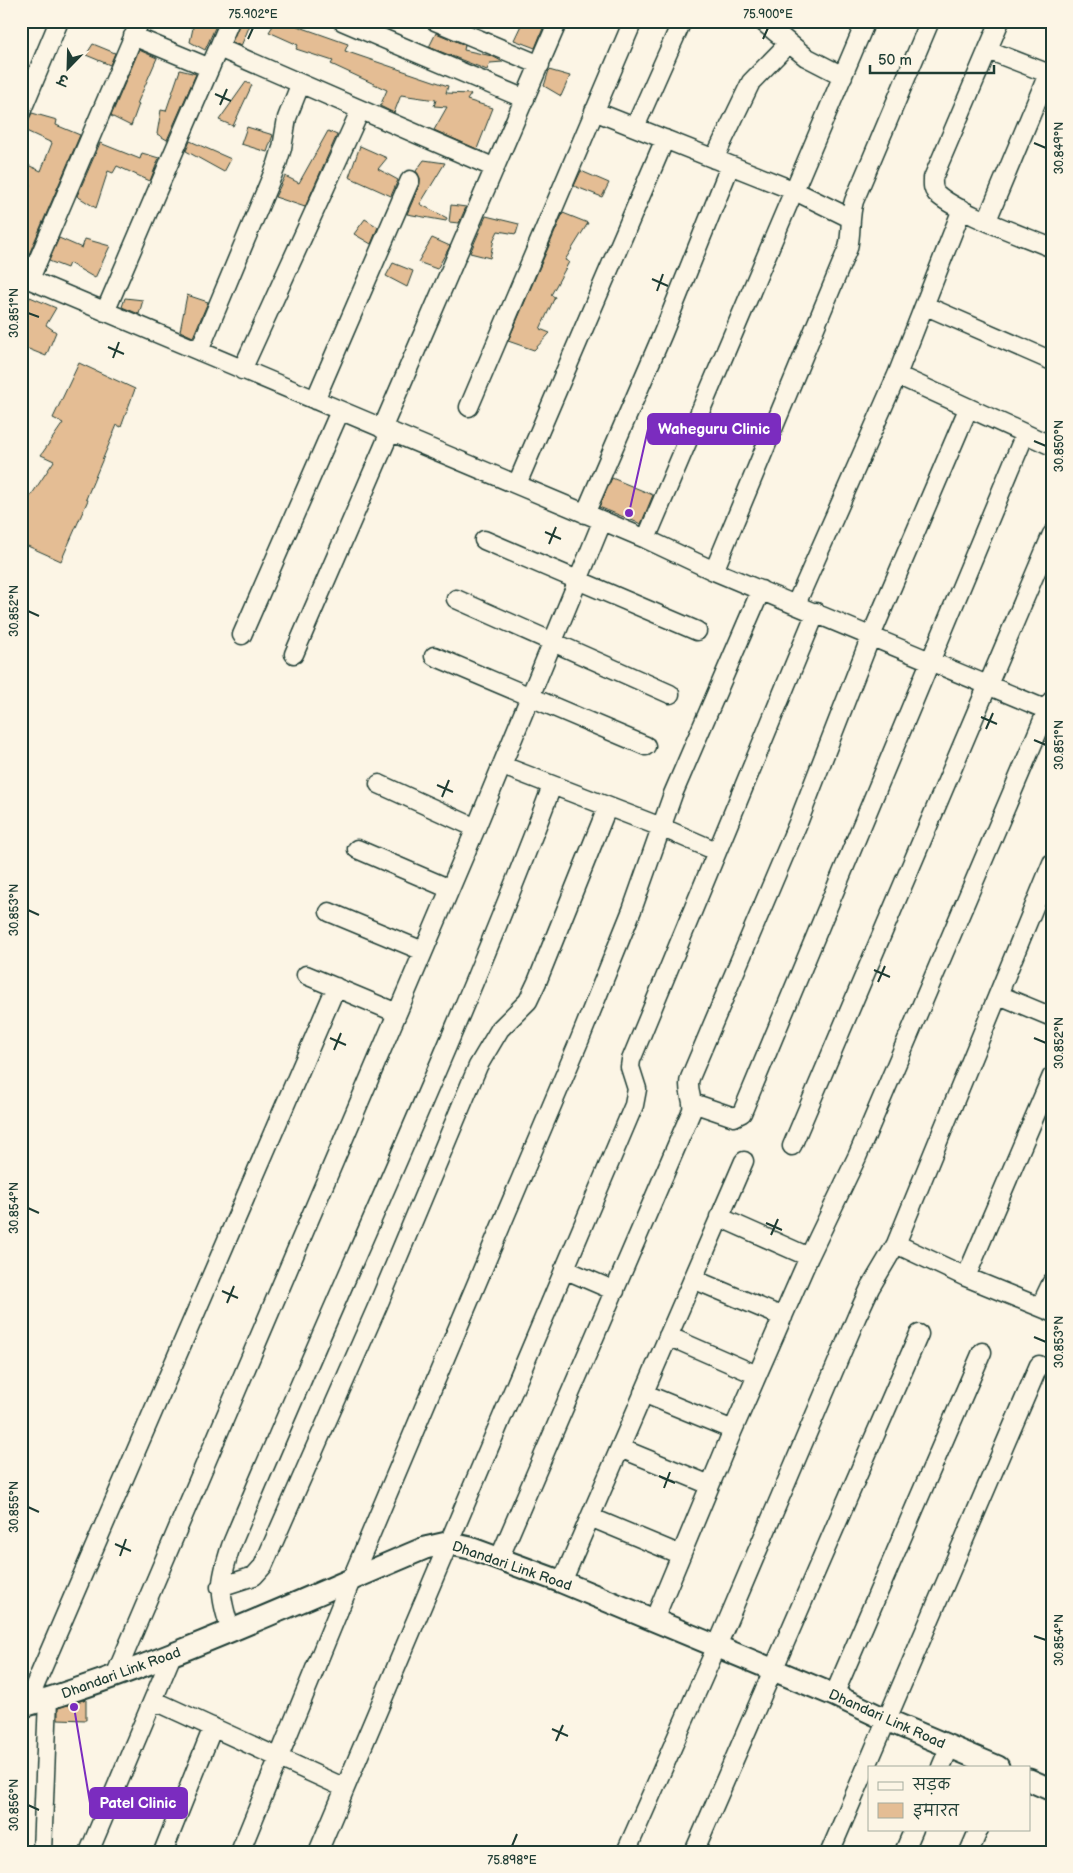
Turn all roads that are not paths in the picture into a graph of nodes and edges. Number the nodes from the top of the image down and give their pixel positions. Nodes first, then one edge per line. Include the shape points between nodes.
1 (59, 21) edge
2 (230, 21) edge
3 (342, 21) edge
4 (435, 21) edge
5 (558, 21) edge
6 (633, 21) edge
7 (682, 21) edge
8 (762, 21) edge
9 (866, 21) edge
10 (930, 21) edge
11 (1000, 21) edge
12 (136, 29) edge
13 (788, 44) junction
14 (219, 48) junction
15 (988, 50) junction
16 (540, 66) junction
17 (210, 68) junction
18 (1050, 75) edge
19 (843, 76) junction
20 (300, 85) junction
21 (525, 99) junction
22 (594, 110) junction
23 (360, 111) junction
24 (21, 112) edge
25 (635, 127) junction
26 (665, 139) junction
27 (722, 162) junction
28 (495, 168) junction
29 (410, 180) dead end
30 (795, 192) junction
31 (962, 209) junction
32 (850, 218) junction
33 (987, 220) junction
34 (1051, 246) edge
35 (26, 277) edge
36 (926, 306) junction
37 (105, 312) junction
38 (199, 351) junction
39 (1052, 361) edge
40 (242, 370) junction
41 (897, 375) junction
42 (315, 400) junction
43 (469, 407) dead end
44 (968, 409) junction
45 (340, 411) junction
46 (386, 430) junction
47 (1026, 434) junction
48 (1052, 446) edge
49 (517, 484) junction
50 (585, 514) junction
51 (602, 522) junction
52 (1052, 534) edge
53 (646, 539) junction
54 (484, 540) dead end
55 (714, 571) junction
56 (578, 580) junction
57 (761, 590) junction
58 (456, 600) dead end
59 (796, 604) junction
60 (816, 612) junction
61 (697, 631) dead end
62 (242, 635) dead end
63 (871, 636) junction
64 (553, 642) junction
65 (294, 654) dead end
66 (434, 656) dead end
67 (933, 660) junction
68 (988, 686) junction
69 (670, 694) dead end
70 (531, 696) junction
71 (1050, 707) edge
72 (646, 746) dead end
73 (502, 766) junction
74 (379, 784) dead end
75 (552, 786) junction
76 (607, 808) junction
77 (661, 827) junction
78 (476, 828) junction
79 (358, 850) dead end
80 (716, 851) junction
81 (1052, 863) edge
82 (450, 889) junction
83 (329, 912) dead end
84 (423, 952) junction
85 (306, 975) dead end
86 (336, 987) junction
87 (998, 995) junction
88 (397, 1013) junction
89 (1052, 1017) edge
90 (1052, 1076) edge
91 (693, 1103) junction
92 (792, 1146) dead end
93 (744, 1161) dead end
94 (719, 1217) junction
95 (896, 1244) junction
96 (809, 1257) junction
97 (564, 1269) junction
98 (966, 1277) junction
99 (692, 1279) junction
100 (1052, 1282) edge
101 (616, 1291) junction
102 (1046, 1309) edge
103 (783, 1317) junction
104 (919, 1334) dead end
105 (668, 1336) junction
106 (982, 1352) dead end
107 (1039, 1365) dead end
108 (758, 1375) junction
109 (643, 1393) junction
110 (733, 1430) junction
111 (620, 1448) junction
112 (710, 1485) junction
113 (590, 1517) junction
114 (447, 1543) junction
115 (681, 1555) junction
116 (499, 1560) junction
117 (352, 1578) junction
118 (562, 1582) junction
119 (220, 1587) junction
120 (654, 1620) junction
121 (231, 1631) junction
122 (717, 1646) junction
123 (172, 1655) junction
124 (775, 1670) junction
125 (115, 1676) junction
126 (834, 1695) junction
127 (48, 1699) junction
128 (153, 1700) junction
129 (24, 1707) edge
130 (887, 1720) junction
131 (213, 1727) junction
132 (950, 1746) junction
133 (279, 1758) junction
134 (941, 1766) edge
135 (996, 1766) edge
136 (1030, 1780) edge
137 (345, 1788) junction
138 (1052, 1790) edge
139 (914, 1830) edge
140 (978, 1830) edge
141 (42, 1852) edge
142 (88, 1852) edge
143 (163, 1852) edge
144 (240, 1852) edge
145 (318, 1852) edge
146 (626, 1852) edge
147 (694, 1852) edge
148 (830, 1852) edge
149 (904, 1852) edge
150 (969, 1852) edge

1 - 24 street
2 - 14 street
3 - 21 street
4 - 16 street
5 - 16 street
6 - 22 street
7 - 25 street
8 - 13 street
9 - 19 street
10 - 32 street via 854,201
11 - 15 street
12 - 17 street
12 - 35 street
13 - 19 street via 813,62
13 - 27 street via 751,82
14 - 17 street
14 - 20 street
15 - 18 street
15 - 31 street via 932,186 935,192
16 - 21 street
17 - 37 street
18 - 33 street
19 - 30 street
20 - 23 street
20 - 38 street via 287,118 277,164
21 - 28 street
22 - 25 street
22 - 43 street
23 - 28 street
23 - 40 street
25 - 26 street
26 - 27 street
26 - 49 street
27 - 30 street
27 - 50 street via 662,333
28 - 46 street
29 - 42 street
30 - 32 street
30 - 53 street
31 - 33 street
31 - 36 street
32 - 55 street via 848,248
33 - 34 street
35 - 37 street
36 - 39 street
36 - 41 street
37 - 38 street
38 - 40 street
40 - 42 street
41 - 44 street
41 - 59 street
42 - 45 street
44 - 47 street
44 - 63 street
45 - 46 street
45 - 62 street
46 - 49 street
46 - 65 street
47 - 48 street
47 - 67 street
49 - 50 street
50 - 51 street
51 - 53 street
51 - 56 street
52 - 68 street
53 - 55 street
54 - 56 street
55 - 57 street
56 - 61 street
56 - 64 street
57 - 59 street
57 - 77 street
58 - 64 street
59 - 60 street
60 - 63 street
60 - 80 street
63 - 67 street
63 - 91 street via 798,822 690,1078 687,1087
64 - 69 street
64 - 70 street
66 - 70 street
67 - 68 street
67 - 91 street via 742,1113 734,1117
68 - 71 street
68 - 92 street
70 - 72 street
70 - 73 street
71 - 96 street via 876,1112
73 - 75 street
73 - 78 street
74 - 78 street
75 - 76 street
75 - 119 street via 431,1081 235,1536
76 - 77 street
76 - 119 street via 528,1001 500,1029 478,1066 378,1305 263,1566 254,1576
77 - 80 street
77 - 117 street via 584,1029
78 - 82 street
79 - 82 street
80 - 97 street via 631,1060 637,1089 634,1105
81 - 87 street
82 - 84 street
83 - 84 street
84 - 88 street
85 - 86 street
86 - 88 street
86 - 129 street
87 - 89 street
87 - 95 street
88 - 125 street
90 - 98 street
91 - 101 street
93 - 94 street
94 - 96 street
94 - 99 street
95 - 98 street
95 - 122 street via 857,1316
96 - 103 street
97 - 101 street
97 - 114 street
98 - 102 street
99 - 103 street
99 - 105 street
100 - 102 street
101 - 116 street
103 - 108 street
104 - 124 street
105 - 108 street
105 - 109 street
106 - 126 street
107 - 130 street
108 - 110 street
109 - 110 street
109 - 111 street
110 - 112 street
111 - 112 street
111 - 113 street
112 - 115 street
113 - 115 street
113 - 118 street
114 - 116 street, Dhandari Link Road
114 - 117 street, Dhandari Link Road via 425,1548
114 - 137 street
115 - 120 street
116 - 118 street, Dhandari Link Road
117 - 121 street, Dhandari Link Road
117 - 133 street
118 - 120 street, Dhandari Link Road
119 - 121 street
120 - 122 street, Dhandari Link Road
121 - 123 street, Dhandari Link Road
122 - 124 street, Dhandari Link Road
122 - 146 street
123 - 125 street, Dhandari Link Road
123 - 128 street
124 - 126 street, Dhandari Link Road
124 - 147 street
125 - 127 street, Dhandari Link Road
126 - 130 street, Dhandari Link Road
127 - 129 street, Dhandari Link Road
127 - 141 street
128 - 131 street
128 - 142 street
130 - 132 street, Dhandari Link Road
130 - 148 street
131 - 133 street
131 - 143 street
132 - 134 street
132 - 135 street, Dhandari Link Road
133 - 137 street
133 - 144 street
136 - 138 street
137 - 145 street
139 - 149 street
140 - 150 street

